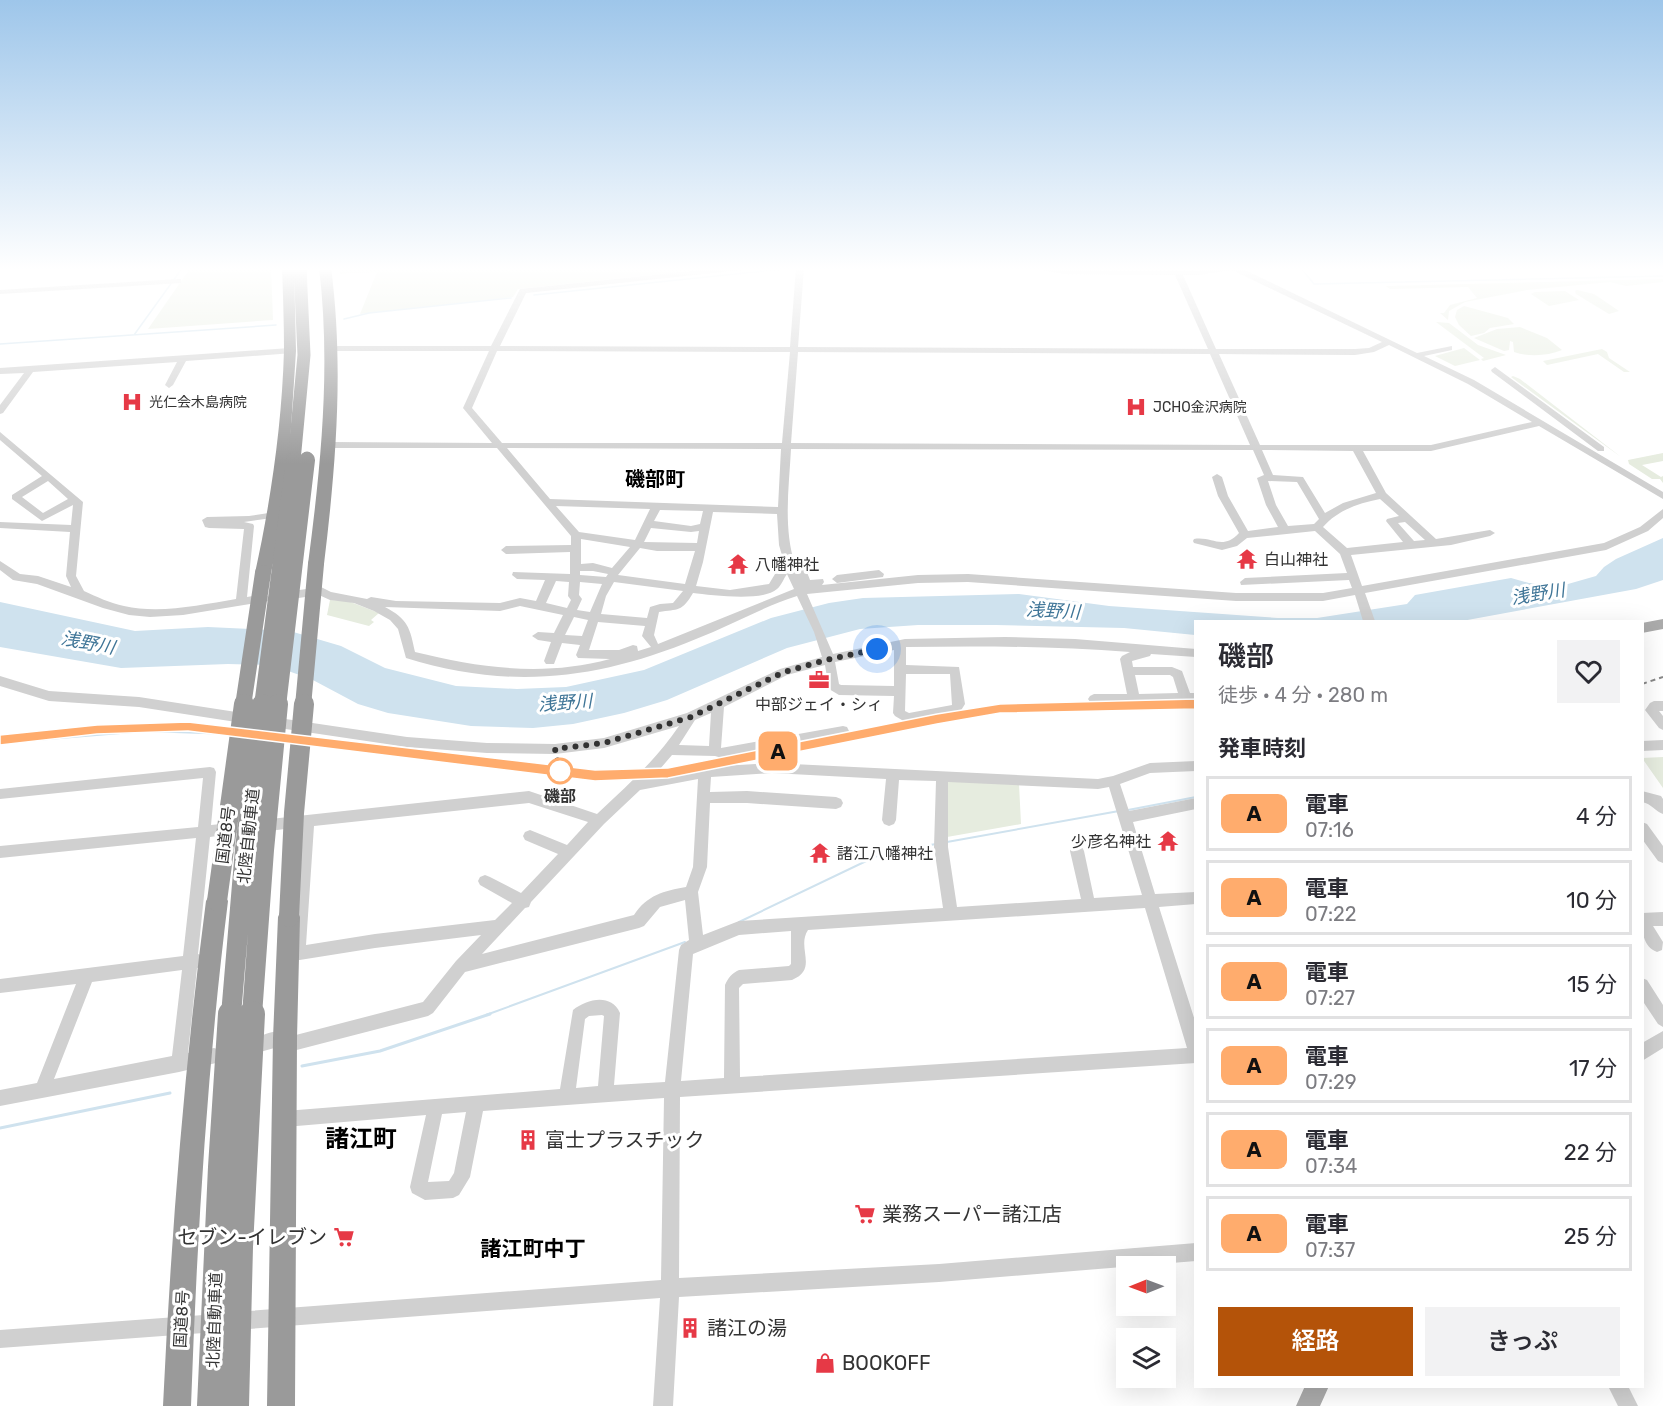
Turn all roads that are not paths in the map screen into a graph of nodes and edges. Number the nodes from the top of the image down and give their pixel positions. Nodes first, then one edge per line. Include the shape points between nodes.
1 (287, 333) edge
2 (290, 333) edge
3 (302, 333) edge
4 (314, 333) edge
5 (331, 333) edge
6 (503, 333) edge
7 (794, 333) edge
8 (1206, 333) edge
9 (1370, 333) edge
10 (1390, 342) junction
11 (332, 348) junction
12 (495, 348) junction
13 (1449, 348) dead end
14 (793, 349) junction
15 (290, 351) junction
16 (1215, 352) junction
17 (1417, 355) junction
18 (183, 358) junction
19 (30, 370) junction
20 (1495, 370) dead end
21 (0, 371) edge
22 (170, 385) dead end
23 (1527, 393) junction
24 (1502, 399) junction
25 (0, 411) edge
26 (1542, 423) junction
27 (0, 436) edge
28 (499, 444) junction
29 (328, 445) junction
30 (786, 446) junction
31 (1257, 447) junction
32 (1356, 447) junction
33 (1601, 448) dead end
34 (48, 477) junction
35 (1217, 477) dead end
36 (1270, 478) junction
37 (1382, 495) junction
38 (1663, 496) edge
39 (74, 500) junction
40 (549, 502) junction
41 (656, 508) junction
42 (708, 510) junction
43 (783, 512) junction
44 (1663, 512) edge
45 (275, 515) junction
46 (1407, 518) junction
47 (1320, 523) junction
48 (648, 524) junction
49 (0, 525) edge
50 (705, 527) junction
51 (75, 529) junction
52 (1285, 530) junction
53 (1490, 533) dead end
54 (576, 535) junction
55 (1245, 535) junction
56 (1198, 541) dead end
57 (1434, 543) junction
58 (638, 544) junction
59 (1412, 546) junction
60 (701, 547) junction
61 (575, 548) junction
62 (506, 550) dead end
63 (1345, 552) junction
64 (0, 565) edge
65 (790, 568) junction
66 (909, 572) dead end
67 (575, 573) junction
68 (517, 575) dead end
69 (1353, 576) junction
70 (552, 577) junction
71 (611, 577) junction
72 (1245, 582) dead end
73 (689, 588) junction
74 (1359, 590) junction
75 (80, 594) junction
76 (803, 595) junction
77 (353, 598) junction
78 (242, 602) junction
79 (539, 606) junction
80 (568, 613) junction
81 (593, 617) junction
82 (1369, 620) edge
83 (650, 621) junction
84 (1663, 624) edge
85 (1644, 628) edge
86 (692, 635) junction
87 (538, 636) dead end
88 (557, 639) junction
89 (653, 643) junction
90 (900, 644) junction
91 (585, 645) junction
92 (1158, 650) junction
93 (1194, 653) edge
94 (828, 654) junction
95 (550, 662) dead end
96 (901, 669) junction
97 (1127, 670) junction
98 (0, 681) edge
99 (900, 691) junction
100 (1190, 698) edge
101 (1094, 699) dead end
102 (1134, 699) junction
103 (718, 703) junction
104 (1663, 706) edge
105 (691, 717) junction
106 (1663, 725) edge
107 (843, 731) dead end
108 (1663, 745) edge
109 (1644, 746) edge
110 (669, 750) junction
111 (716, 752) junction
112 (1194, 766) edge
113 (705, 772) junction
114 (893, 773) junction
115 (942, 776) junction
116 (1113, 781) junction
117 (636, 785) junction
118 (0, 794) edge
119 (1644, 796) edge
120 (705, 798) junction
121 (836, 802) dead end
122 (1194, 803) edge
123 (1663, 808) edge
124 (1124, 813) junction
125 (308, 820) junction
126 (599, 820) junction
127 (889, 820) dead end
128 (1644, 831) edge
129 (204, 832) junction
130 (530, 836) dead end
131 (1077, 851) dead end
132 (0, 852) edge
133 (569, 852) junction
134 (1663, 856) edge
135 (485, 882) dead end
136 (691, 892) junction
137 (1194, 898) edge
138 (524, 902) junction
139 (1150, 902) junction
140 (1089, 905) junction
141 (951, 914) junction
142 (1663, 919) edge
143 (1644, 920) edge
144 (1644, 923) edge
145 (803, 925) junction
146 (500, 926) junction
147 (697, 944) junction
148 (1658, 945) dead end
149 (293, 954) junction
150 (200, 961) junction
151 (461, 966) junction
152 (87, 975) junction
153 (0, 986) edge
154 (1644, 988) edge
155 (1663, 1019) edge
156 (1663, 1039) edge
157 (277, 1042) junction
158 (1194, 1046) edge
159 (1644, 1052) edge
160 (1194, 1053) edge
161 (197, 1060) junction
162 (732, 1086) junction
163 (42, 1090) junction
164 (672, 1090) junction
165 (605, 1093) junction
166 (567, 1095) junction
167 (0, 1098) edge
168 (476, 1103) junction
169 (436, 1106) junction
170 (285, 1119) junction
171 (1194, 1252) edge
172 (670, 1288) junction
173 (281, 1318) junction
174 (180, 1325) junction
175 (1, 1341) edge
176 (1619, 1388) edge
177 (177, 1406) edge
178 (210, 1406) edge
179 (237, 1406) edge
180 (281, 1406) edge
181 (663, 1406) edge
182 (1628, 1406) edge

1 - 15 highway
2 - 15 highway, 国道8号
3 - 178 highway, 北陸自動車道, bridge via 298,423 254,772 231,1010
4 - 179 highway, 北陸自動車道, bridge via 310,420 270,781 251,1004
5 - 11 highway
6 - 12 street
7 - 14 street
8 - 16 street
9 - 10 street
10 - 16 street via 1355,352
10 - 17 street
11 - 12 street
11 - 29 highway
12 - 14 street
12 - 28 street via 467,408
13 - 17 street
14 - 16 street
14 - 30 street
15 - 18 street
15 - 45 highway, 国道8号
16 - 31 street
17 - 24 street
18 - 19 street
18 - 22 street
19 - 21 street
19 - 25 street
20 - 23 street
23 - 24 street
23 - 33 street
24 - 26 street
26 - 32 street via 1431,448
26 - 38 street
27 - 34 street
28 - 29 street
28 - 30 street
28 - 40 street
29 - 149 highway, bridge via 294,813 289,917
30 - 31 street
30 - 43 street
31 - 32 street
31 - 36 street
32 - 37 street
34 - 39 street
34 - 39 street via 15,497 42,518
35 - 55 street
36 - 47 street via 1300,478
36 - 52 street via 1262,478 1270,506
37 - 46 street
37 - 47 street via 1350,504
39 - 51 street via 78,502
40 - 41 street
40 - 54 street
41 - 42 street
41 - 48 street
42 - 43 street
42 - 50 street
43 - 65 street
44 - 74 street via 1644,529 1606,546
45 - 78 street via 207,520 209,525 249,526
45 - 150 highway, 国道8号, bridge via 263,573 217,901
46 - 57 street
46 - 59 street via 1391,521
47 - 52 street
47 - 63 street
48 - 50 street
48 - 58 street
49 - 51 street
50 - 60 street
51 - 75 street via 70,576
52 - 55 street
53 - 57 street
54 - 58 street
54 - 61 street
55 - 56 street via 1227,546
57 - 59 street
58 - 60 street
58 - 71 street
59 - 63 street
60 - 73 street
61 - 62 street
61 - 67 street
63 - 69 street
64 - 75 street via 17,577
65 - 66 street via 801,570 807,584
65 - 73 street via 782,572 773,587 765,590 730,594
65 - 76 street
67 - 70 street
67 - 71 street
67 - 80 street via 573,596 577,599
68 - 70 street
69 - 72 street
69 - 74 street
70 - 79 street
71 - 73 street
71 - 81 street
73 - 83 street via 682,602 658,607
74 - 76 street via 1323,597 1236,597 968,578 918,579
74 - 82 street
75 - 78 street via 108,607 137,613
76 - 86 street via 782,597
76 - 94 street
77 - 78 street via 325,595 321,591
77 - 79 street via 396,605 500,607 520,602
77 - 86 street via 396,619 403,627 410,655 472,670 541,674 580,670 632,658
79 - 80 street
80 - 81 street
80 - 88 street
81 - 83 street
81 - 91 street
83 - 89 street via 648,636
84 - 85 main road
86 - 89 street via 681,633
87 - 88 street
88 - 91 street
88 - 95 street
89 - 91 street via 620,654
90 - 92 street via 1005,641
90 - 94 street
90 - 96 street
92 - 93 street
92 - 97 street via 1126,659
94 - 99 street via 833,666 833,686 839,690
94 - 103 street
96 - 99 street
96 - 99 street via 956,670 959,704 956,709 907,718 900,712
97 - 100 street via 1172,670
97 - 102 street
98 - 105 street via 49,696 139,702 407,742 487,748 555,749 604,743
100 - 102 street
101 - 102 street
103 - 105 street
103 - 111 street
104 - 106 street via 1651,710
105 - 110 street
107 - 111 street
108 - 109 street
110 - 111 street
110 - 117 street
112 - 116 street via 1150,768
113 - 114 street via 772,768
113 - 117 street
113 - 120 street
114 - 115 street
114 - 127 street
115 - 116 street
115 - 141 street via 941,843
116 - 124 street
117 - 126 street
118 - 129 street via 210,772
119 - 123 street
120 - 121 street
120 - 136 street via 700,867
122 - 124 street
124 - 139 street
125 - 126 street via 529,797
125 - 129 street
125 - 149 street
126 - 133 street
128 - 134 street
129 - 132 street
129 - 150 street
130 - 133 street
131 - 140 street
133 - 138 street
135 - 138 street
136 - 147 street
136 - 151 street via 656,899 639,921
137 - 139 street
138 - 146 street
139 - 140 street
139 - 158 street
140 - 141 street
141 - 145 street
142 - 143 street
144 - 148 street
145 - 147 street via 739,928
145 - 162 street via 797,934 799,967 792,973 740,977 732,985
146 - 149 street
146 - 151 street
147 - 164 street via 686,950
149 - 157 highway
150 - 152 street
150 - 161 highway, 国道8号
151 - 157 street via 428,1008
152 - 153 street
152 - 163 street
154 - 155 street
156 - 159 street
157 - 170 highway
160 - 162 street
161 - 163 street
161 - 174 highway, 国道8号
162 - 164 street
163 - 167 street
164 - 165 street
164 - 172 street
165 - 166 street
165 - 166 street via 612,1013 605,1007 586,1009 578,1015
166 - 168 street
168 - 169 street
168 - 169 street via 462,1177 453,1189 425,1191 418,1187
169 - 170 street
170 - 173 highway
171 - 172 street via 939,1273
172 - 173 street
172 - 181 street
173 - 174 street
173 - 180 highway
174 - 175 street
174 - 177 highway, 国道8号
176 - 182 street

